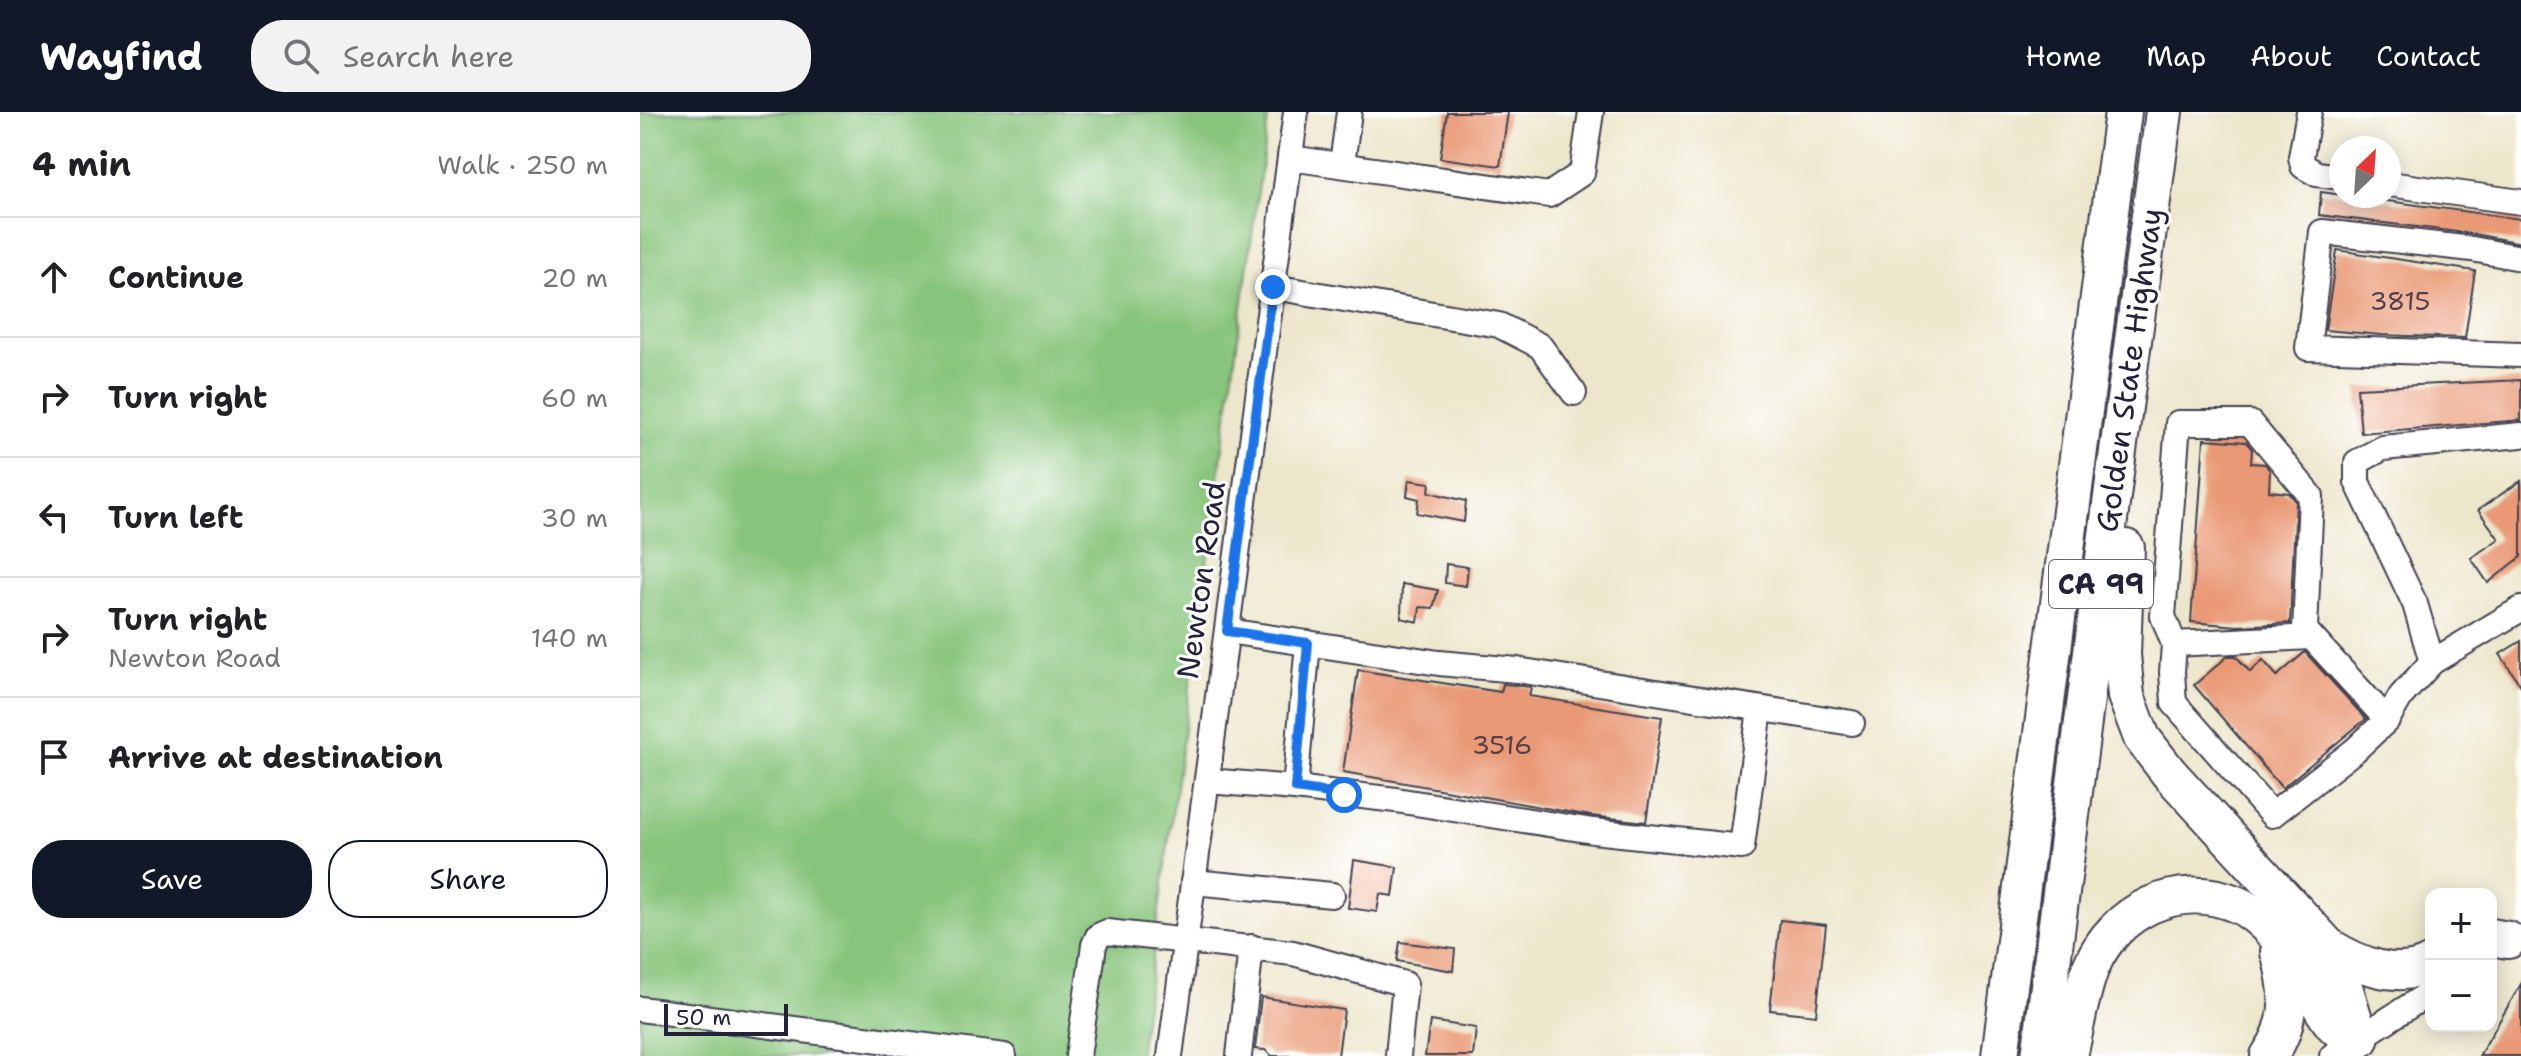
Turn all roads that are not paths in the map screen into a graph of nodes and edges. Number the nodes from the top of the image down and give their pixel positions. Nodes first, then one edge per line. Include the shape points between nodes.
1 (1296, 112) edge
2 (1349, 112) edge
3 (1591, 112) edge
4 (2123, 112) edge
5 (2164, 112) edge
6 (2309, 112) edge
7 (1290, 158) junction
8 (1342, 164) junction
9 (2329, 176) edge
10 (2401, 186) edge
11 (2521, 202) edge
12 (2521, 258) edge
13 (1273, 287) junction
14 (2521, 355) edge
15 (1574, 393) dead end
16 (2521, 435) edge
17 (2114, 481) junction
18 (2521, 609) edge
19 (1227, 631) junction
20 (2311, 637) junction
21 (1308, 643) junction
22 (2174, 644) junction
23 (2432, 662) junction
24 (1760, 709) junction
25 (2387, 720) junction
26 (1852, 723) dead end
27 (1207, 781) junction
28 (1295, 788) junction
29 (1193, 882) junction
30 (1332, 895) dead end
31 (2287, 927) junction
32 (1186, 940) junction
33 (1251, 947) junction
34 (2425, 967) edge
35 (2425, 997) edge
36 (640, 1009) edge
37 (2354, 1050) edge
38 (1004, 1056) edge
39 (1078, 1056) edge
40 (1170, 1056) edge
41 (1239, 1056) edge
42 (1398, 1056) edge
43 (2000, 1056) edge
44 (2040, 1056) edge
45 (2069, 1056) edge
46 (2269, 1056) edge

1 - 7 street, Newton Road
2 - 8 street
3 - 8 street via 1582,173 1549,195
4 - 43 highway, Golden State Highway / CA 99
5 - 17 highway, Golden State Highway / CA 99
6 - 9 street via 2303,166
7 - 8 street
7 - 13 street, Newton Road
10 - 11 street
12 - 14 street via 2322,232 2308,348
13 - 15 street via 1499,325 1540,346
13 - 19 street, Newton Road
16 - 23 street via 2383,448 2357,462 2357,482 2415,604
17 - 31 highway via 2129,502 2122,655 2126,696 2142,738
17 - 44 highway, Golden State Highway / CA 99
18 - 23 street
19 - 21 street
19 - 27 street, Newton Road
20 - 22 street
20 - 22 street via 2305,630 2311,496 2250,423 2178,423 2163,616
20 - 25 street
21 - 24 street
21 - 28 street
22 - 25 street via 2174,703 2272,815
23 - 25 street
24 - 26 street
24 - 28 street via 1742,847
27 - 28 street
27 - 29 street, Newton Road
29 - 30 street
29 - 32 street, Newton Road
31 - 34 highway via 2351,960 2390,971
31 - 37 highway via 2287,948
31 - 45 highway via 2261,921 2217,897 2187,895 2150,904 2125,918 2091,968
31 - 46 highway via 2289,995 2285,1023
32 - 33 street
32 - 39 street via 1107,932 1098,936
32 - 40 street, Newton Road
33 - 41 street
33 - 42 street via 1405,984
35 - 37 street
36 - 38 street

